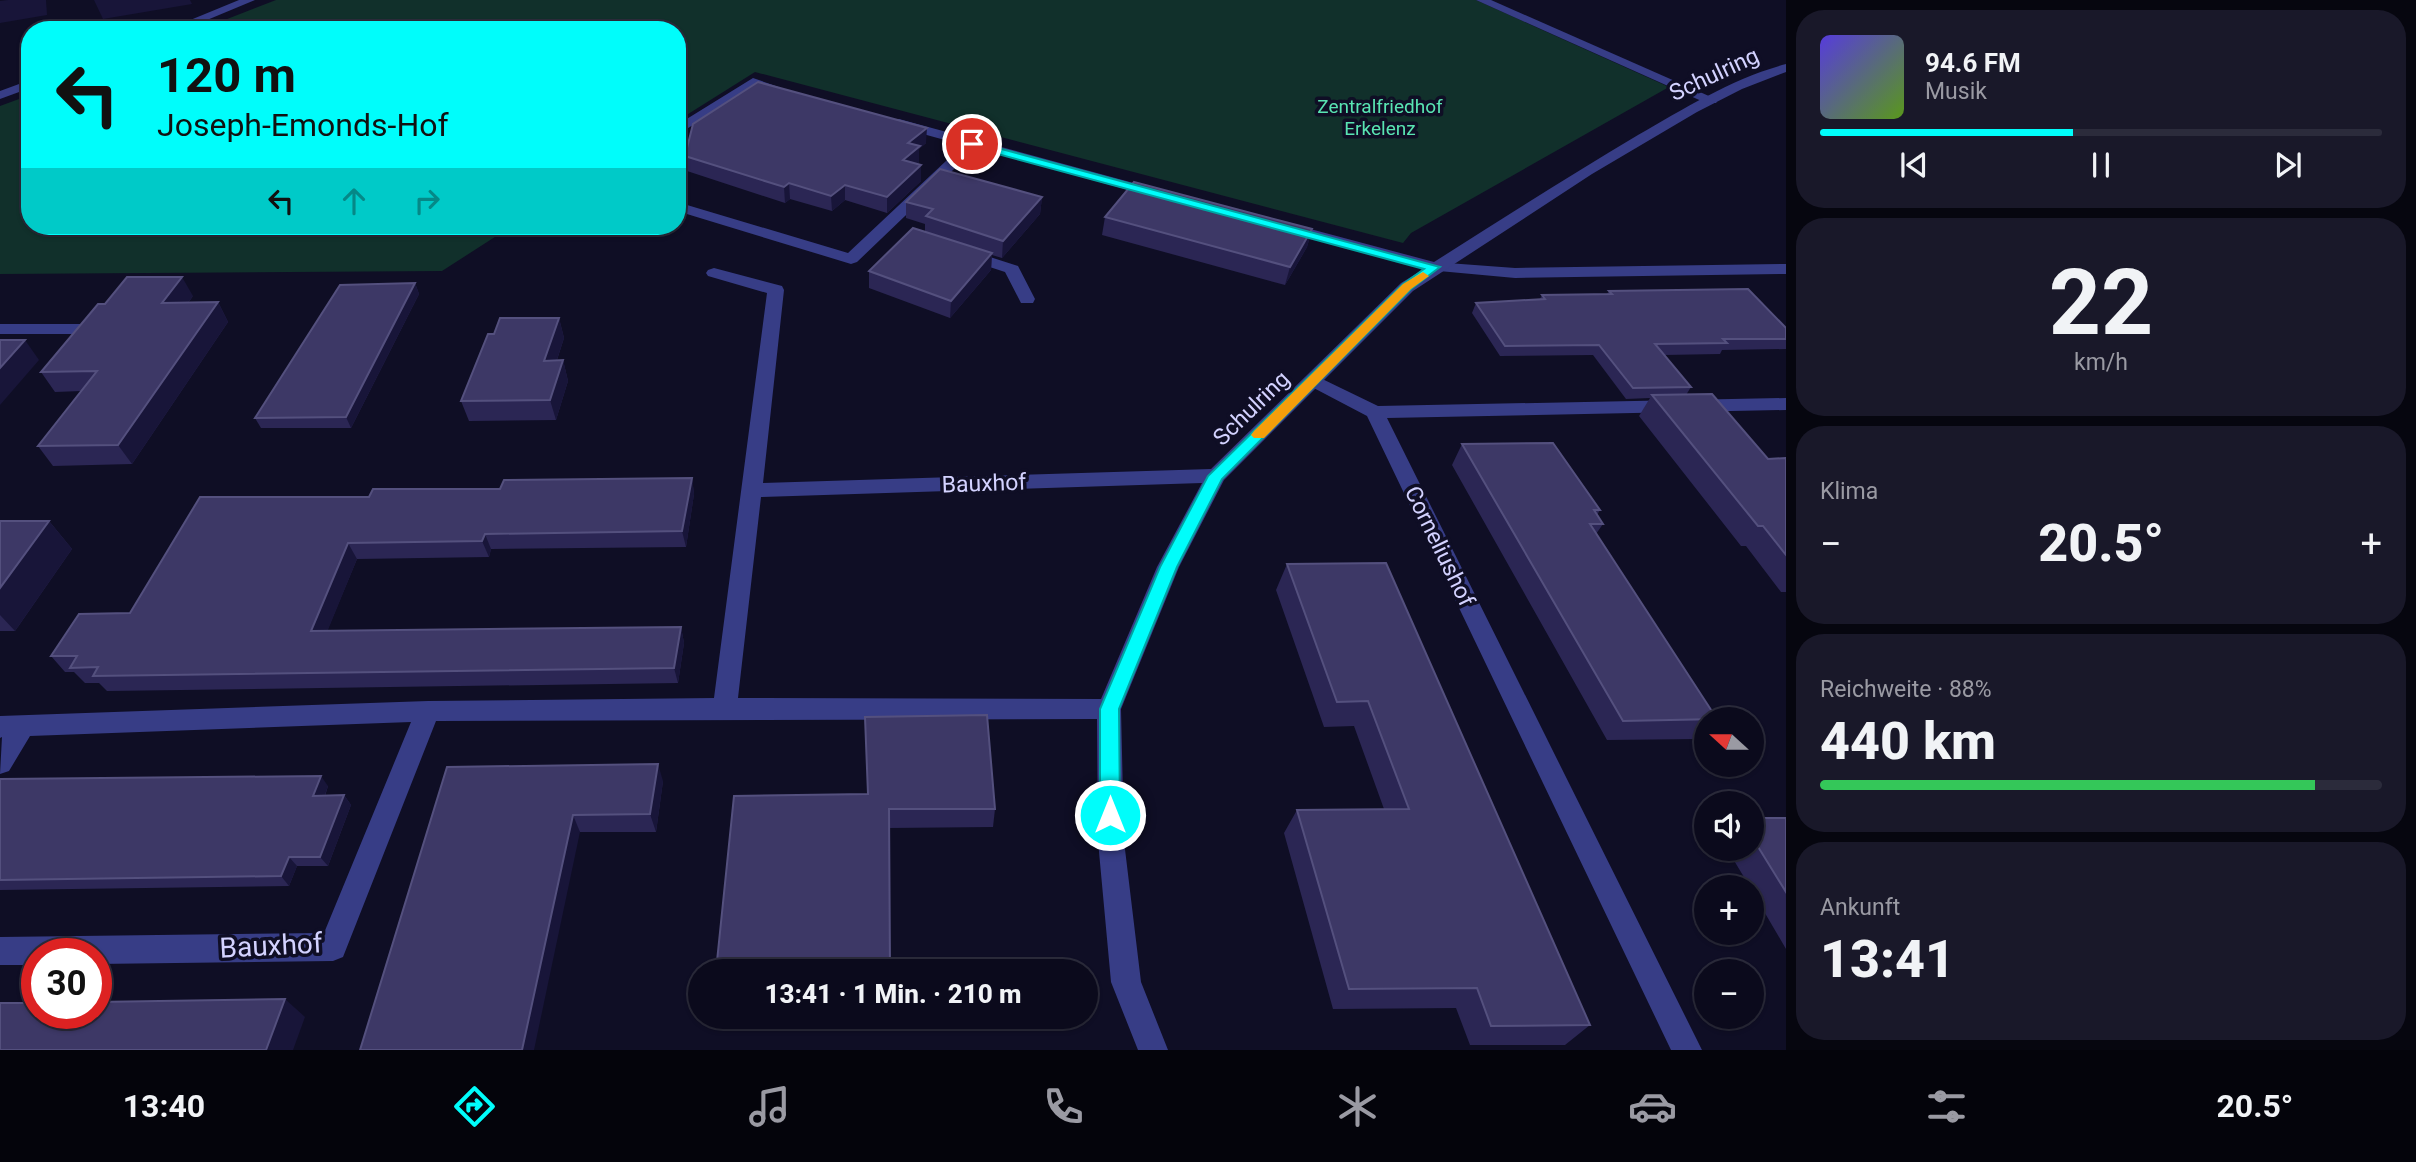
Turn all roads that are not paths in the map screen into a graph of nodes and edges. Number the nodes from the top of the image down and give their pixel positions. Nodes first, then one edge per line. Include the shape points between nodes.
1 (249, 0) edge
2 (1482, 0) edge
3 (195, 21) edge
4 (1786, 68) edge
5 (21, 87) edge
6 (0, 95) edge
7 (804, 97) edge
8 (1711, 100) junction
9 (881, 118) edge
10 (686, 125) edge
11 (972, 144) junction
12 (1171, 197) edge
13 (686, 209) edge
14 (1263, 222) edge
15 (947, 249) edge
16 (1434, 267) junction
17 (1786, 269) edge
18 (714, 274) dead end
19 (1027, 299) dead end
20 (0, 329) edge
21 (85, 329) edge
22 (1314, 381) junction
23 (1786, 404) edge
24 (1375, 412) junction
25 (1216, 476) junction
26 (753, 490) junction
27 (725, 708) junction
28 (1109, 709) junction
29 (428, 711) junction
30 (11, 727) edge
31 (0, 763) edge
32 (0, 950) edge
33 (1153, 1050) edge
34 (1687, 1050) edge

1 - 3 street
2 - 8 street
4 - 8 street, Schulring
5 - 6 street
7 - 10 street via 753,82
8 - 16 street, Schulring
9 - 11 street
11 - 12 street
11 - 13 street via 889,230 851,259
14 - 16 street
15 - 19 street via 1012,269
16 - 17 street via 1515,273
16 - 22 street, Schulring via 1407,287
18 - 26 street via 776,290
20 - 21 street
22 - 24 street
22 - 25 street, Schulring
23 - 24 street
24 - 34 street, Corneliushof
25 - 26 street, Bauxhof
25 - 28 street, Schulring via 1168,567
26 - 27 street
27 - 28 street
27 - 29 street
28 - 33 street, Schulring via 1111,841 1126,982
29 - 30 street
29 - 32 street, Bauxhof via 333,947
30 - 31 street

